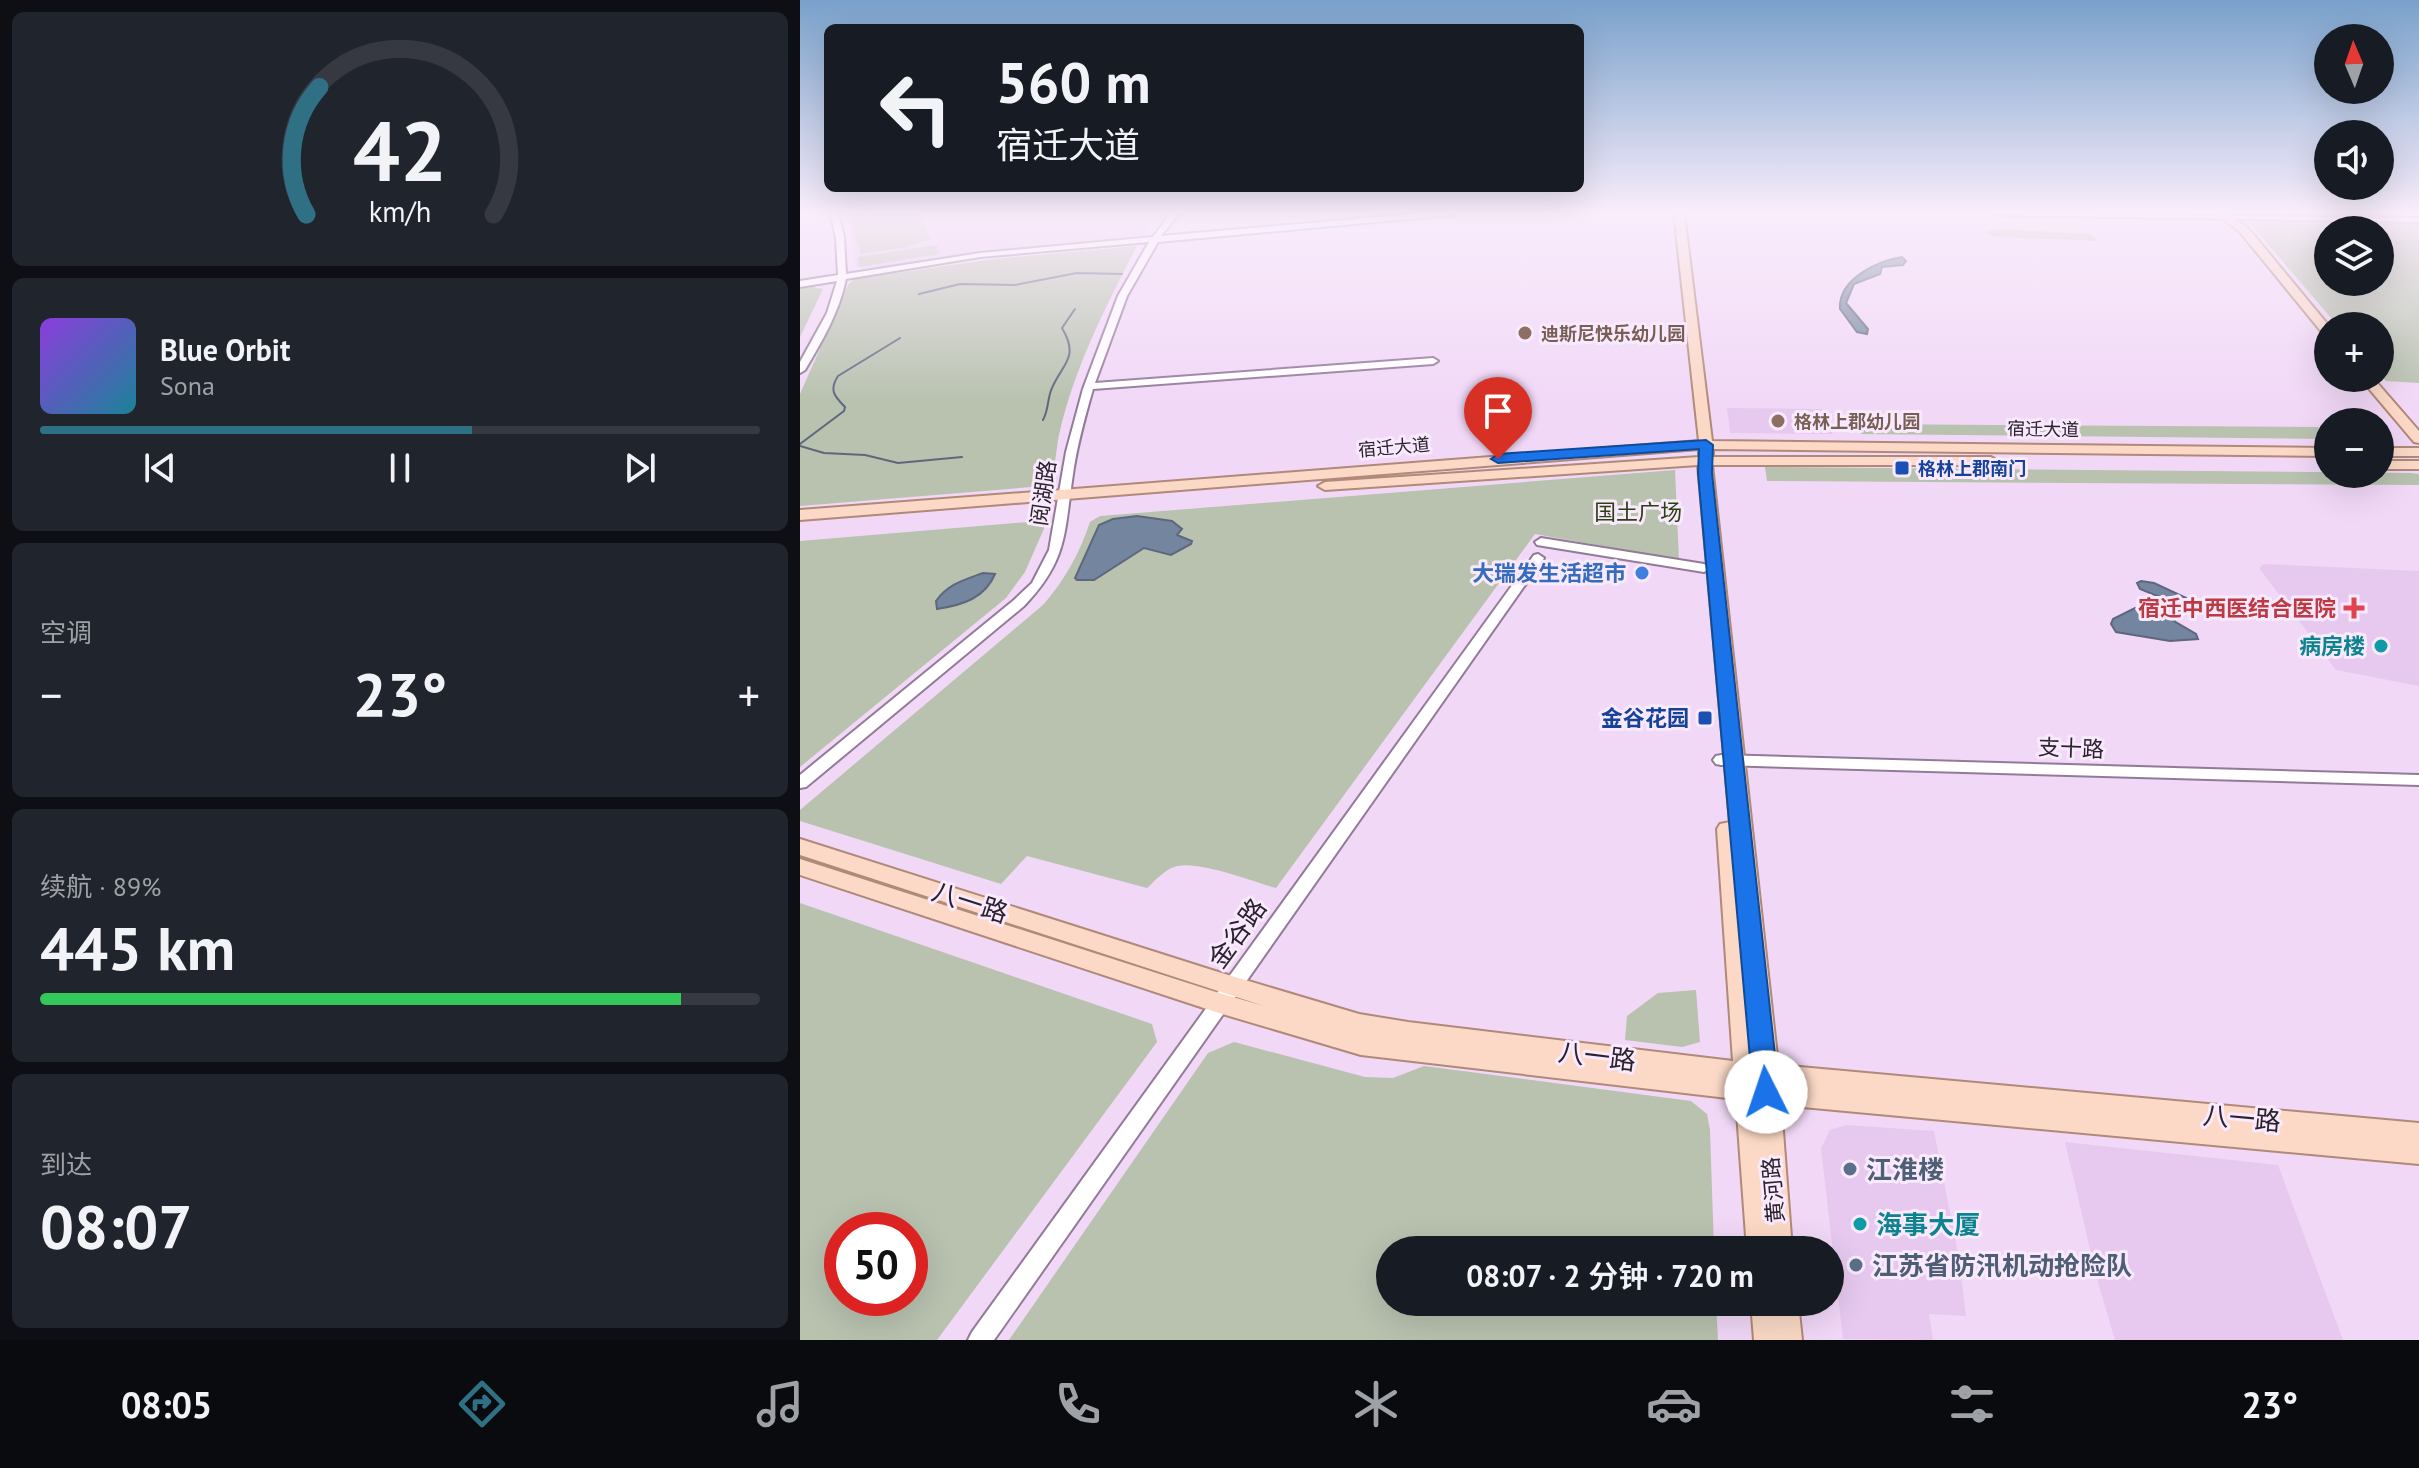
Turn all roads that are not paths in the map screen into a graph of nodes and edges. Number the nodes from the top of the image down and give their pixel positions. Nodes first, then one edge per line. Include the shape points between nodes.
1 (844, 276) junction
2 (847, 276) edge
3 (1135, 276) edge
4 (1682, 276) edge
5 (2281, 276) edge
6 (2290, 276) edge
7 (800, 284) edge
8 (2320, 312) edge
9 (2314, 315) edge
10 (1433, 361) dead end
11 (800, 370) edge
12 (1091, 386) junction
13 (2378, 392) edge
14 (2388, 392) edge
15 (2419, 428) edge
16 (2419, 439) edge
17 (2314, 452) edge
18 (2394, 452) edge
19 (2419, 452) edge
20 (1700, 453) junction
21 (2314, 464) edge
22 (2394, 465) edge
23 (2419, 465) edge
24 (1065, 502) junction
25 (800, 515) edge
26 (800, 527) edge
27 (1704, 568) junction
28 (1727, 760) junction
29 (2419, 780) edge
30 (800, 783) edge
31 (800, 847) edge
32 (800, 867) edge
33 (1225, 995) junction
34 (1757, 1083) junction
35 (2419, 1135) edge
36 (2419, 1151) edge
37 (1761, 1236) edge
38 (1776, 1236) edge
39 (1767, 1316) edge
40 (1784, 1316) edge
41 (980, 1340) edge
42 (1769, 1340) edge
43 (1787, 1340) edge

1 - 2 street
1 - 7 street
1 - 11 street via 827,325
3 - 12 street, 阅湖路
4 - 20 main road
5 - 9 main road
6 - 8 main road
10 - 12 street
12 - 24 street, 阅湖路 via 1071,453
13 - 16 main road
14 - 15 main road
17 - 20 main road, 宿迁大道
18 - 19 main road
20 - 21 main road, 宿迁大道
20 - 24 main road, 宿迁大道
20 - 27 main road, 黄河路
20 - 28 main road, 黄河路
22 - 23 main road
24 - 25 main road, 宿迁大道
24 - 26 main road, 宿迁大道
24 - 30 street, 阅湖路 via 1055,552 1031,592
27 - 28 main road, 黄河路
27 - 33 street, 金谷路 via 1539,550
28 - 29 street, 支十路
28 - 34 main road, 黄河路
31 - 33 main road, 八一路
32 - 33 main road, 八一路
33 - 34 main road, 八一路 via 1374,1046
33 - 41 street, 金谷路
34 - 35 main road, 八一路
34 - 36 main road, 八一路
34 - 37 main road, 黄河路
34 - 38 main road, 黄河路
39 - 42 main road
40 - 43 main road

